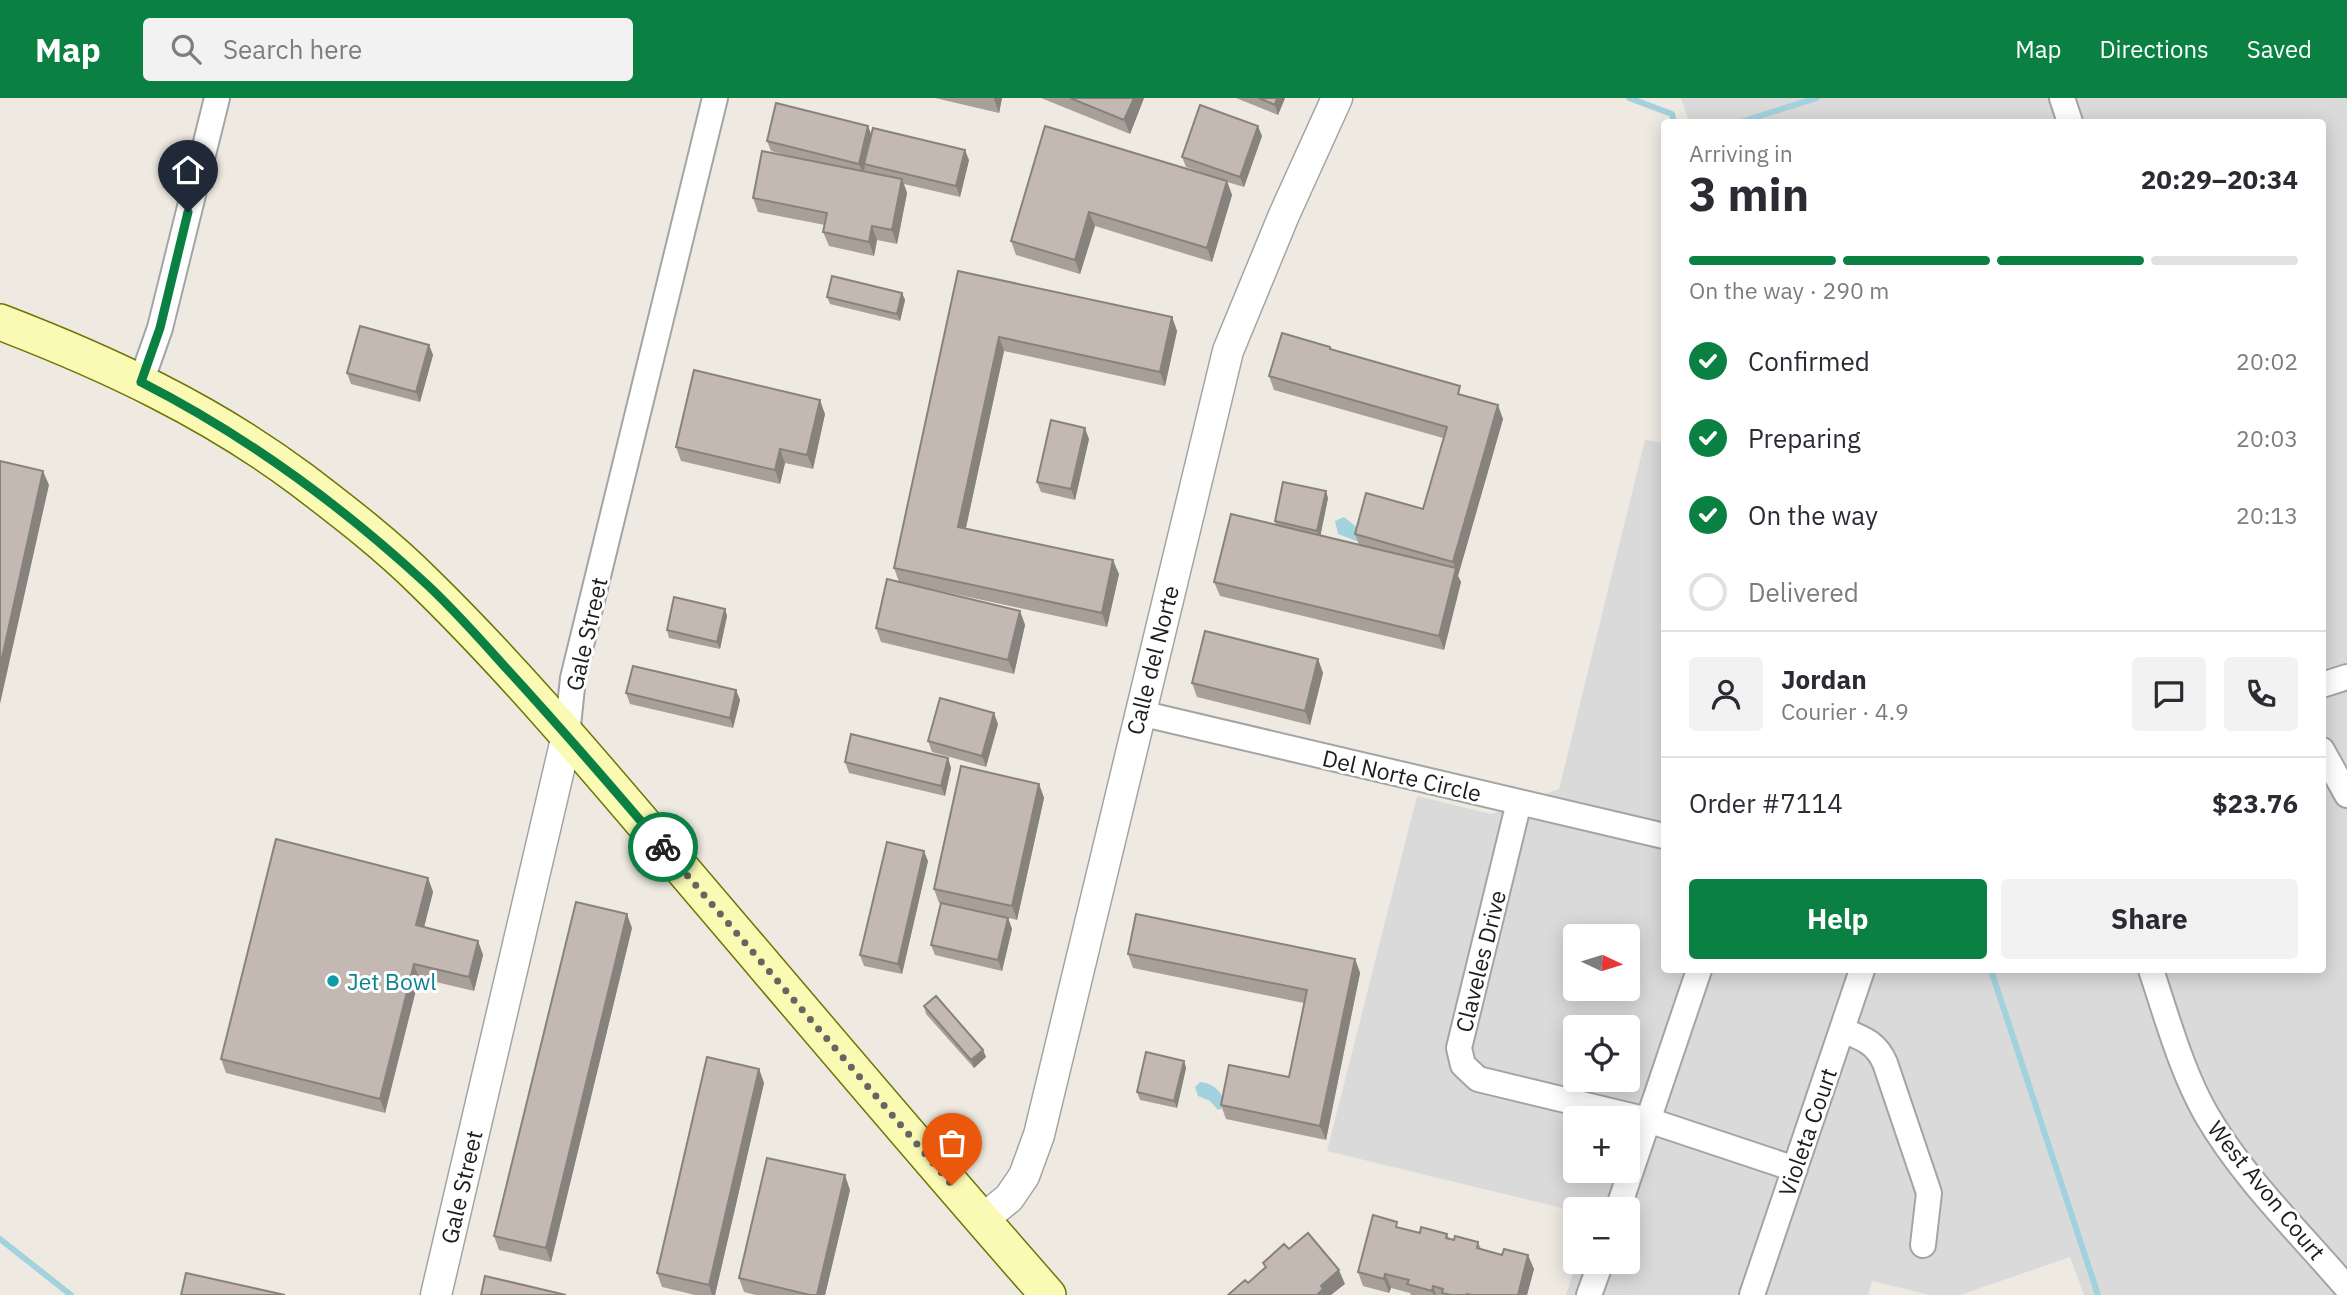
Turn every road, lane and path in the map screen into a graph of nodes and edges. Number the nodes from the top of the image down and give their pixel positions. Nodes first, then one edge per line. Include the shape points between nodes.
1 (218, 98) edge
2 (715, 98) edge
3 (1337, 98) edge
4 (2062, 98) edge
5 (2069, 119) edge
6 (0, 322) edge
7 (141, 382) junction
8 (2347, 677) edge
9 (2326, 684) edge
10 (1140, 713) junction
11 (568, 735) junction
12 (2326, 757) edge
13 (2347, 795) edge
14 (1519, 802) junction
15 (1661, 835) edge
16 (1698, 973) edge
17 (1861, 973) edge
18 (2152, 973) edge
19 (1842, 1030) junction
20 (1648, 1120) junction
21 (1795, 1169) junction
22 (1622, 1197) edge
23 (982, 1220) junction
24 (1923, 1245) dead end
25 (1597, 1274) edge
26 (2347, 1288) edge
27 (436, 1295) edge
28 (1048, 1295) edge
29 (1590, 1295) edge
30 (1752, 1295) edge

1 - 7 street via 160,328
2 - 11 street, Gale Street via 573,678
3 - 10 street, Calle del Norte via 1227,351
4 - 5 street
6 - 7 main road
7 - 11 main road via 237,436 364,529 423,581
8 - 9 street
10 - 14 street, Del Norte Circle
10 - 23 street, Calle del Norte via 1038,1135 1024,1176 1009,1198
11 - 23 main road
11 - 27 street, Gale Street
12 - 13 street
14 - 15 street, Del Norte Circle
14 - 20 street, Claveles Drive via 1459,1048 1463,1065 1478,1079
16 - 20 street
17 - 19 street, Violeta Court
18 - 26 street, West Avon Court via 2206,1114 2250,1177
19 - 21 street, Violeta Court
19 - 24 street via 1866,1039 1879,1049 1885,1063 1929,1193
20 - 21 street, Claveles Drive
20 - 22 street
21 - 30 street, Violeta Court
23 - 28 main road
25 - 29 street

